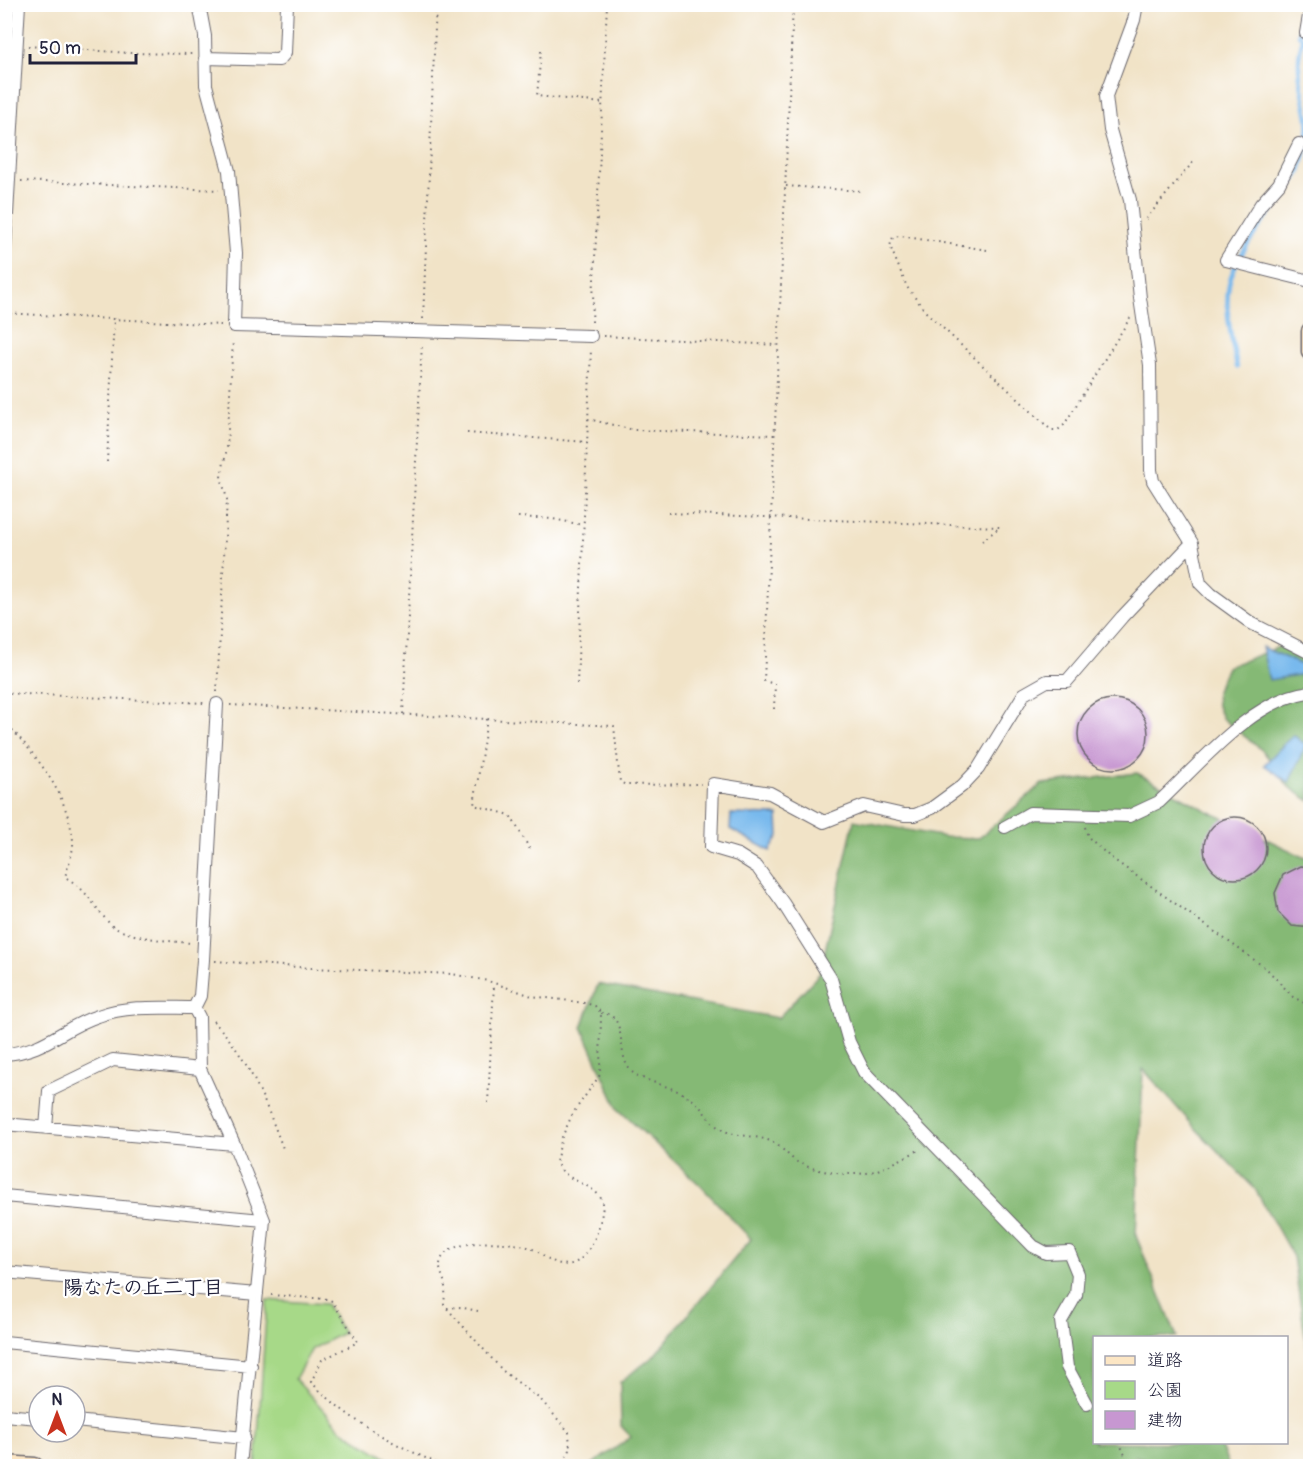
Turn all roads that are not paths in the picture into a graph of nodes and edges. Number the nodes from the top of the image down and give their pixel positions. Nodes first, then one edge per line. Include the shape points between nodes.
1 (19, 4) edge
2 (199, 4) edge
3 (287, 4) edge
4 (1137, 4) edge
5 (1311, 10) edge
6 (1311, 35) edge
7 (205, 56) junction
8 (1299, 144) dead end
9 (4, 267) edge
10 (1311, 281) edge
11 (1311, 332) edge
12 (591, 336) road end
13 (1311, 352) edge
14 (1192, 543) junction
15 (1311, 653) edge
16 (1311, 692) edge
17 (217, 704) road end
18 (1005, 827) dead end
19 (197, 1012) junction
20 (4, 1054) edge
21 (200, 1070) junction
22 (4, 1124) edge
23 (46, 1128) junction
24 (234, 1144) junction
25 (4, 1196) edge
26 (264, 1220) junction
27 (4, 1272) edge
28 (257, 1294) junction
29 (4, 1342) edge
30 (251, 1366) junction
31 (1087, 1404) dead end
32 (4, 1415) edge
33 (27, 1417) edge
34 (87, 1422) edge
35 (244, 1438) junction
36 (4, 1464) edge
37 (35, 1467) edge
38 (240, 1467) edge

1 - 9 street
2 - 7 street
3 - 7 street via 285,53 279,60
4 - 14 street via 1106,96 1110,130 1130,200 1152,389 1150,470
5 - 6 street via 1305,26 1306,33
7 - 12 street via 206,85 229,171 236,254 234,326
8 - 10 street via 1279,184 1261,204 1226,260
11 - 13 street
14 - 15 street via 1200,583 1211,594 1251,623
14 - 31 street via 1067,681 1047,681 1024,694 978,769 932,808 904,815 864,806 824,822 771,793 713,784 711,847 738,855 758,867 831,980 849,1042 864,1072 1033,1246 1046,1253 1069,1252 1078,1274 1076,1295 1061,1321 1067,1367
16 - 18 street via 1270,705 1159,802 1144,810 1129,816 1030,813
17 - 19 street
19 - 20 street via 120,1009 95,1016 35,1049
19 - 21 street
21 - 23 street via 113,1060 49,1091
21 - 24 street
22 - 23 street
23 - 24 street
24 - 26 street
25 - 26 street
26 - 28 street
27 - 28 street
28 - 30 street
29 - 30 street
30 - 35 street
32 - 33 street
34 - 35 street
35 - 38 street
36 - 37 street

